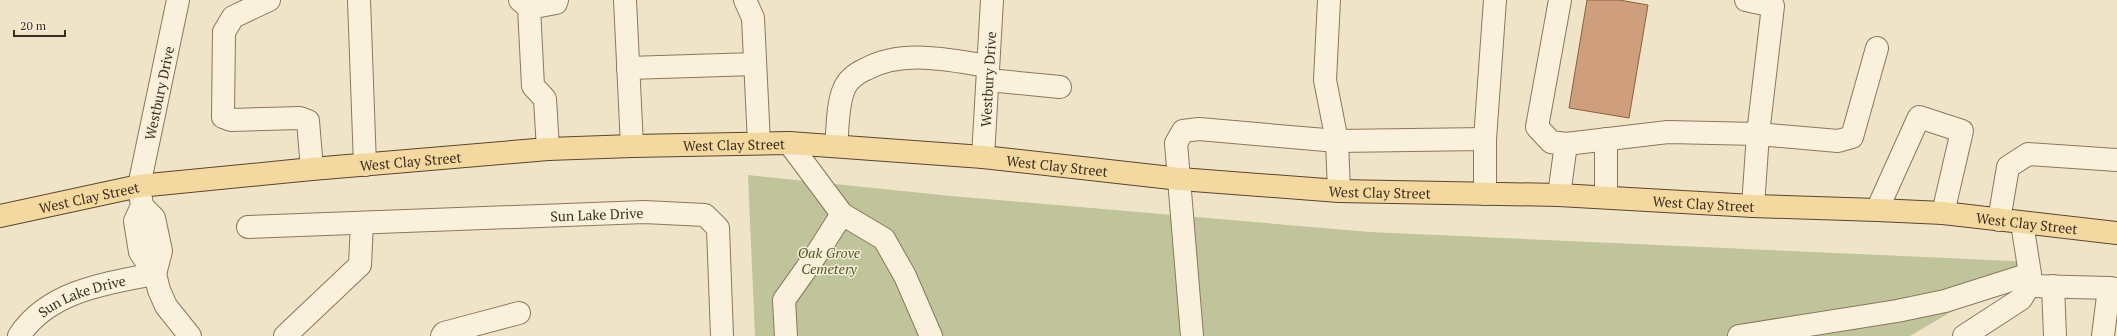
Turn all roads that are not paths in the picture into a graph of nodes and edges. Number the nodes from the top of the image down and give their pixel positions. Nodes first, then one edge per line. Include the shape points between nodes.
1 (178, 0) edge
2 (269, 0) edge
3 (359, 0) edge
4 (625, 0) edge
5 (746, 0) edge
6 (992, 0) edge
7 (1329, 0) edge
8 (1495, 0) edge
9 (1560, 0) edge
10 (1746, 0) edge
11 (557, 2) edge
12 (524, 4) edge
13 (1877, 48) dead end
14 (755, 64) junction
15 (628, 68) junction
16 (988, 73) junction
17 (1060, 87) dead end
18 (1758, 134) junction
19 (1485, 139) junction
20 (1606, 139) junction
21 (1337, 141) junction
22 (759, 143) junction
23 (789, 143) junction
24 (1566, 144) junction
25 (632, 146) junction
26 (836, 146) junction
27 (548, 149) junction
28 (983, 157) junction
29 (2117, 160) edge
30 (364, 165) junction
31 (312, 169) junction
32 (1180, 179) junction
33 (1338, 191) junction
34 (1485, 194) junction
35 (1559, 194) junction
36 (140, 196) junction
37 (1606, 197) junction
38 (1753, 206) junction
39 (1876, 210) junction
40 (1943, 213) junction
41 (842, 214) junction
42 (0, 216) edge
43 (1999, 220) junction
44 (362, 223) junction
45 (2022, 223) junction
46 (248, 227) dead end
47 (2117, 233) edge
48 (155, 274) junction
49 (2030, 280) junction
50 (2053, 286) junction
51 (2113, 288) edge
52 (519, 313) dead end
53 (19, 336) edge
54 (190, 336) edge
55 (285, 336) edge
56 (442, 336) edge
57 (722, 336) edge
58 (786, 336) edge
59 (931, 336) edge
60 (1192, 336) edge
61 (1739, 336) edge
62 (1964, 336) edge
63 (2055, 336) edge
64 (2102, 336) edge

1 - 36 street, Westbury Drive
2 - 31 street via 233,17 224,32 223,117 231,120 300,118 308,121
3 - 30 street
4 - 15 street
5 - 14 street via 752,18
6 - 16 street, Westbury Drive
7 - 21 street via 1326,80
8 - 19 street
9 - 24 street via 1537,126 1551,142
10 - 18 street via 1773,6
11 - 12 street
12 - 27 street via 533,86 545,98
13 - 18 street via 1852,137 1838,141
14 - 15 street
14 - 22 street
15 - 25 street
16 - 17 street
16 - 26 street via 927,58 897,58 877,63 855,74 844,89
16 - 28 street, Westbury Drive
18 - 20 street via 1668,132
18 - 38 street
19 - 21 street
19 - 34 street
20 - 24 street
20 - 37 street
21 - 32 street via 1200,129 1183,131 1176,143
21 - 33 street
22 - 23 main road, West Clay Street
22 - 25 main road, West Clay Street
23 - 26 main road, West Clay Street
23 - 41 street
24 - 35 street
25 - 27 main road, West Clay Street
26 - 28 main road, West Clay Street
27 - 30 main road, West Clay Street
28 - 32 main road, West Clay Street
29 - 43 street via 2028,154 2008,167
30 - 31 main road, West Clay Street
31 - 36 main road, West Clay Street
32 - 33 main road, West Clay Street
32 - 60 street
33 - 34 main road, West Clay Street
34 - 35 main road, West Clay Street
35 - 37 main road, West Clay Street
36 - 42 main road, West Clay Street
36 - 48 street via 154,218 161,252
37 - 38 main road, West Clay Street
38 - 39 main road, West Clay Street
39 - 40 main road, West Clay Street
39 - 40 street via 1919,117 1962,132
40 - 43 main road, West Clay Street
41 - 58 street via 784,300
41 - 59 street via 884,239 905,276
43 - 45 main road, West Clay Street
44 - 46 street, Sun Lake Drive
44 - 55 street via 360,265
44 - 57 street, Sun Lake Drive via 644,212 705,215 718,228
45 - 47 main road, West Clay Street
45 - 49 street
48 - 53 street, Sun Lake Drive via 74,293 42,310 25,326
48 - 54 street via 166,306
49 - 50 street
49 - 61 street via 1897,311
49 - 62 street via 2021,298
50 - 51 street
50 - 63 street
51 - 64 street
52 - 56 street via 444,333

